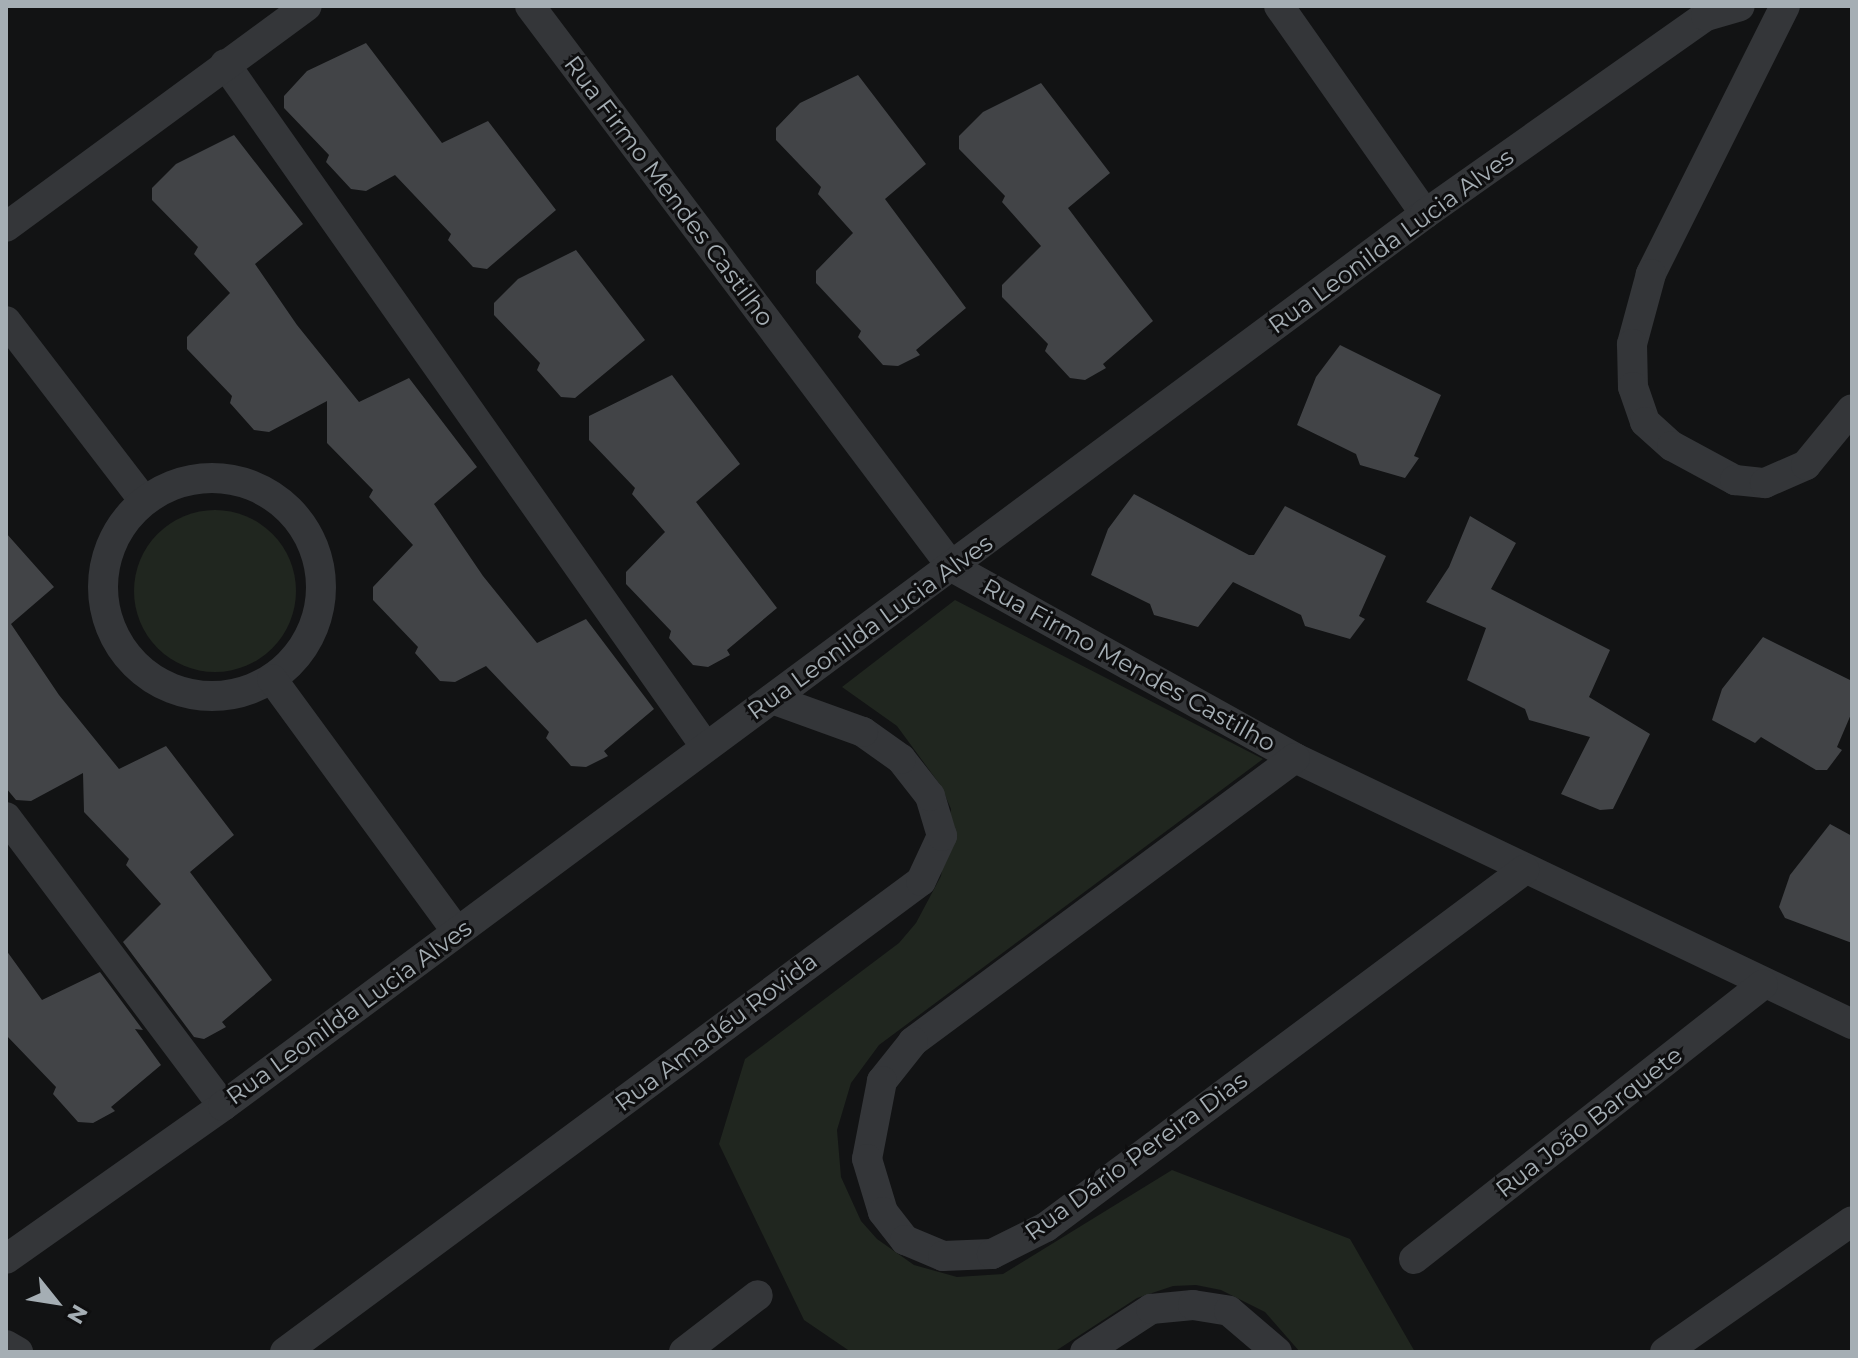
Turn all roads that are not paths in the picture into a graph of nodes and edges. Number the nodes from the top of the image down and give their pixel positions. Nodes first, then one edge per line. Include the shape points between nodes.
1 (307, 6) edge
2 (530, 6) edge
3 (1279, 6) edge
4 (1740, 6) edge
5 (1785, 6) edge
6 (225, 64) junction
7 (1425, 214) junction
8 (6, 227) edge
9 (6, 321) edge
10 (1852, 409) edge
11 (144, 501) junction
12 (952, 567) junction
13 (272, 679) junction
14 (772, 699) junction
15 (705, 746) junction
16 (1295, 758) junction
17 (6, 817) edge
18 (1524, 870) junction
19 (457, 932) junction
20 (1763, 984) junction
21 (1852, 1024) edge
22 (223, 1106) junction
23 (1852, 1221) edge
24 (6, 1259) edge
25 (1414, 1259) dead end
26 (758, 1295) dead end
27 (6, 1345) edge
28 (18, 1352) edge
29 (285, 1352) edge
30 (684, 1352) edge
31 (1085, 1352) edge
32 (1277, 1352) edge
33 (1665, 1352) edge

1 - 6 street
2 - 12 street, Rua Firmo Mendes Castilho
3 - 7 street
4 - 7 street, Rua Leonilda Lucia Alves via 1706,16
5 - 10 street via 1651,274 1632,344 1633,387 1645,422 1672,446 1735,480 1765,483 1806,465
6 - 8 street
6 - 15 street
7 - 12 street, Rua Leonilda Lucia Alves
9 - 11 street
11 - 13 street via 119,529 105,564 104,589 114,637 135,667 166,687 202,697 238,694
11 - 13 street via 179,483 218,477 256,486 296,518 312,540 322,577 318,617 301,652
12 - 14 street, Rua Leonilda Lucia Alves
12 - 16 street, Rua Firmo Mendes Castilho
13 - 19 street
14 - 15 street, Rua Leonilda Lucia Alves
14 - 29 street, Rua Amadéu Rovida via 863,732 901,759 930,796 942,836 921,881
15 - 19 street, Rua Leonilda Lucia Alves
16 - 18 street, Rua Firmo Mendes Castilho
16 - 18 street, Rua Dário Pereira Dias via 913,1042 889,1071 882,1081 867,1159 883,1212 905,1240 943,1256 992,1254 1046,1227
17 - 22 street
18 - 20 street, Rua Firmo Mendes Castilho
19 - 22 street, Rua Leonilda Lucia Alves
20 - 21 street, Rua Firmo Mendes Castilho
20 - 25 street, Rua João Barquete
22 - 24 street, Rua Leonilda Lucia Alves
23 - 33 street
26 - 30 street
27 - 28 street
31 - 32 street via 1151,1309 1193,1305 1229,1311

